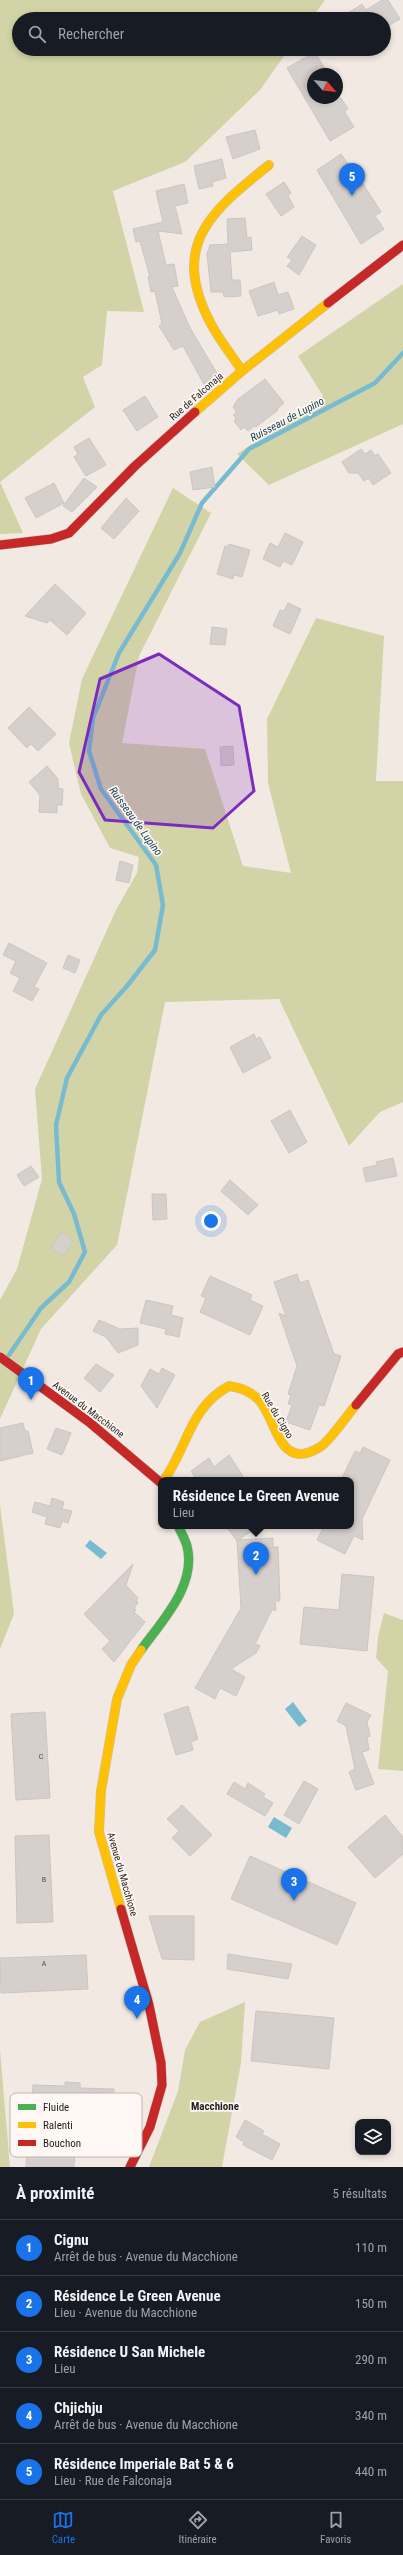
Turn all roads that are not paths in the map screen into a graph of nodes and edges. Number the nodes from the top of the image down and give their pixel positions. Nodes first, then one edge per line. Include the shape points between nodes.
1 (269, 165) dead end
2 (403, 245) edge
3 (242, 371) junction
4 (0, 545) edge
5 (403, 1352) edge
6 (0, 1356) edge
7 (166, 1477) edge
8 (158, 1480) edge
9 (179, 1529) edge
10 (142, 2141) edge
11 (135, 2157) edge
12 (130, 2167) edge

1 - 3 street via 228,199 210,220 197,245 192,270 206,315
2 - 3 street, Rue de Falconaja
3 - 4 street, Rue de Falconaja via 135,466 69,533 51,539
5 - 7 street, Rue du Cigno via 398,1354 321,1447 306,1454 292,1453 280,1443 258,1400 250,1392 229,1386 212,1396 195,1419 174,1468
6 - 8 street, Avenue du Macchione via 89,1422
9 - 10 street, Avenue du Macchione via 187,1546 188,1572 179,1596 145,1642 124,1680 117,1699 101,1791 99,1832 149,2005 161,2063 162,2085 152,2120
11 - 12 street, Avenue du Macchione

